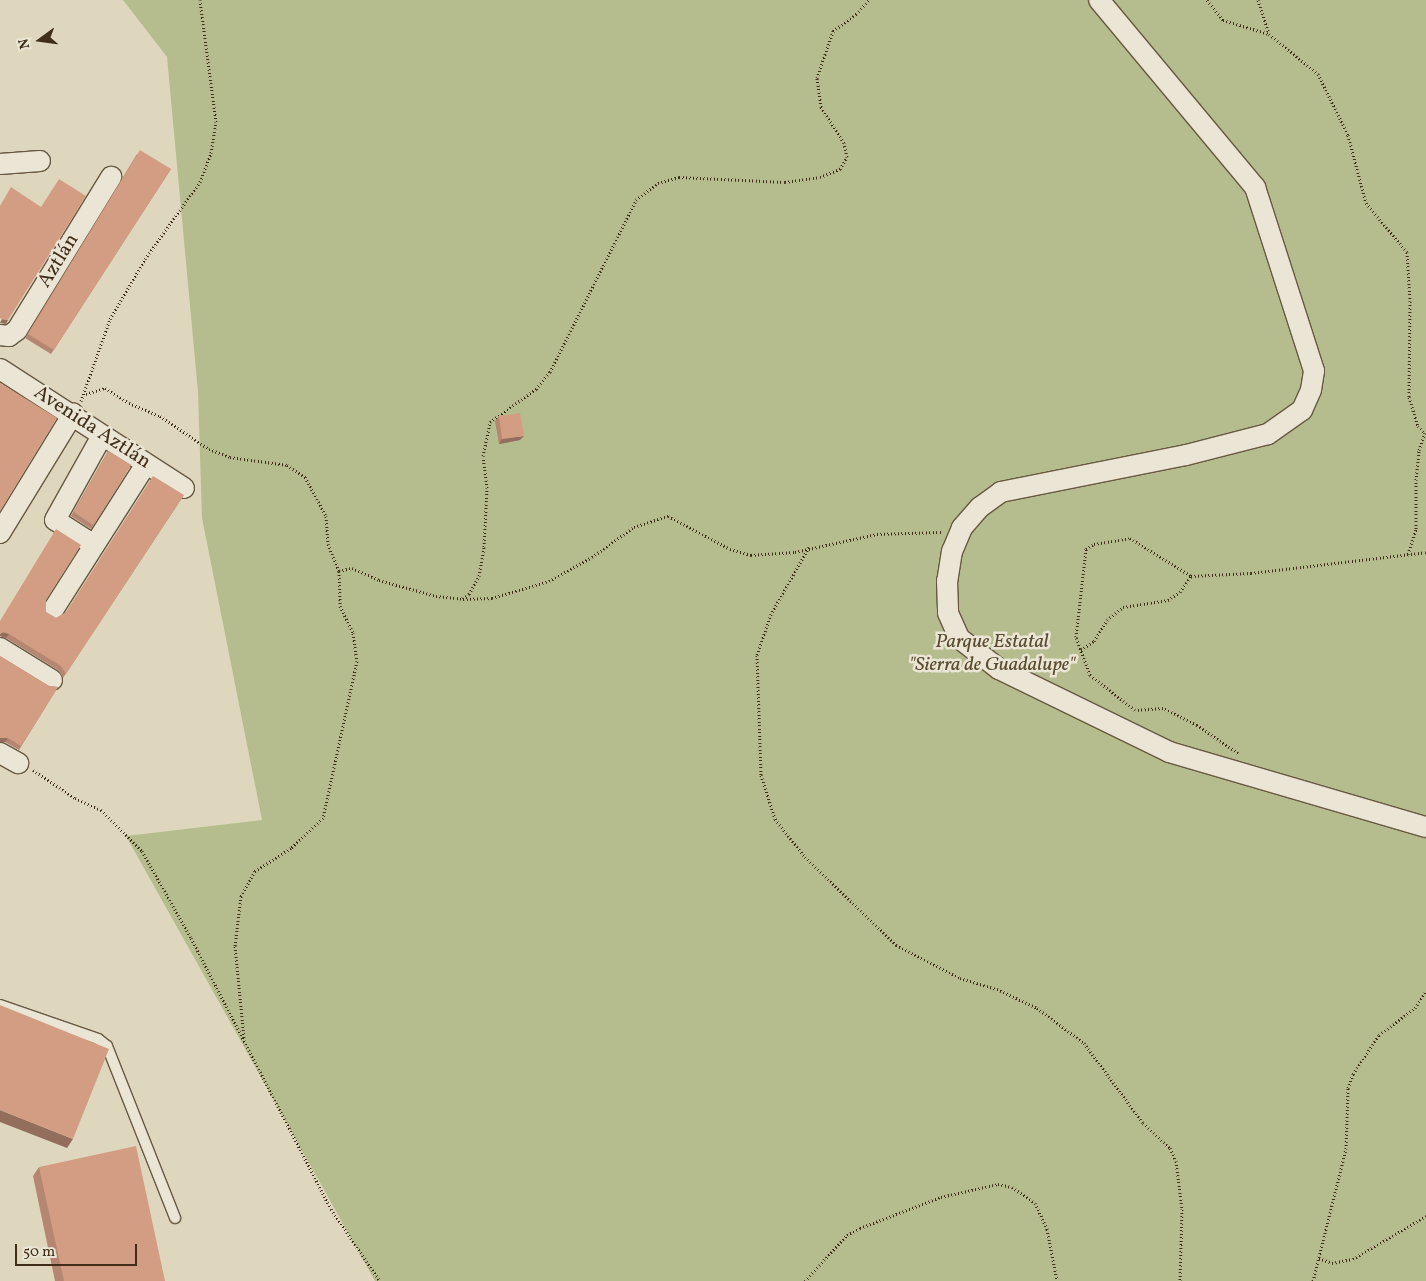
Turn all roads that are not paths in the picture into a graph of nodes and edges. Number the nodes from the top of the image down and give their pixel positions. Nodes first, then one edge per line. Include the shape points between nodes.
1 (1099, 0) edge
2 (40, 161) dead end
3 (0, 164) edge
4 (111, 177) dead end
5 (0, 335) edge
6 (0, 369) edge
7 (72, 414) junction
8 (102, 436) junction
9 (146, 464) junction
10 (184, 488) dead end
11 (0, 533) edge
12 (94, 545) junction
13 (53, 610) dead end
14 (0, 648) edge
15 (52, 680) dead end
16 (0, 753) edge
17 (18, 763) road end
18 (1426, 828) edge
19 (0, 1005) edge
20 (175, 1218) dead end

1 - 18 street via 1255,187 1314,371 1311,390 1302,410 1268,434 1186,455 1001,492 980,507 962,528 952,551 947,581 948,613 959,638 998,669 1169,752
2 - 3 street
4 - 5 street, Aztlán via 16,330 9,336
6 - 7 street, Avenida Aztlán
7 - 8 street, Avenida Aztlán
7 - 11 street
8 - 9 street, Avenida Aztlán
8 - 12 street via 55,520
9 - 10 street, Avenida Aztlán
9 - 12 street
12 - 13 street
14 - 15 street
16 - 17 street
19 - 20 lane via 98,1039 106,1046

